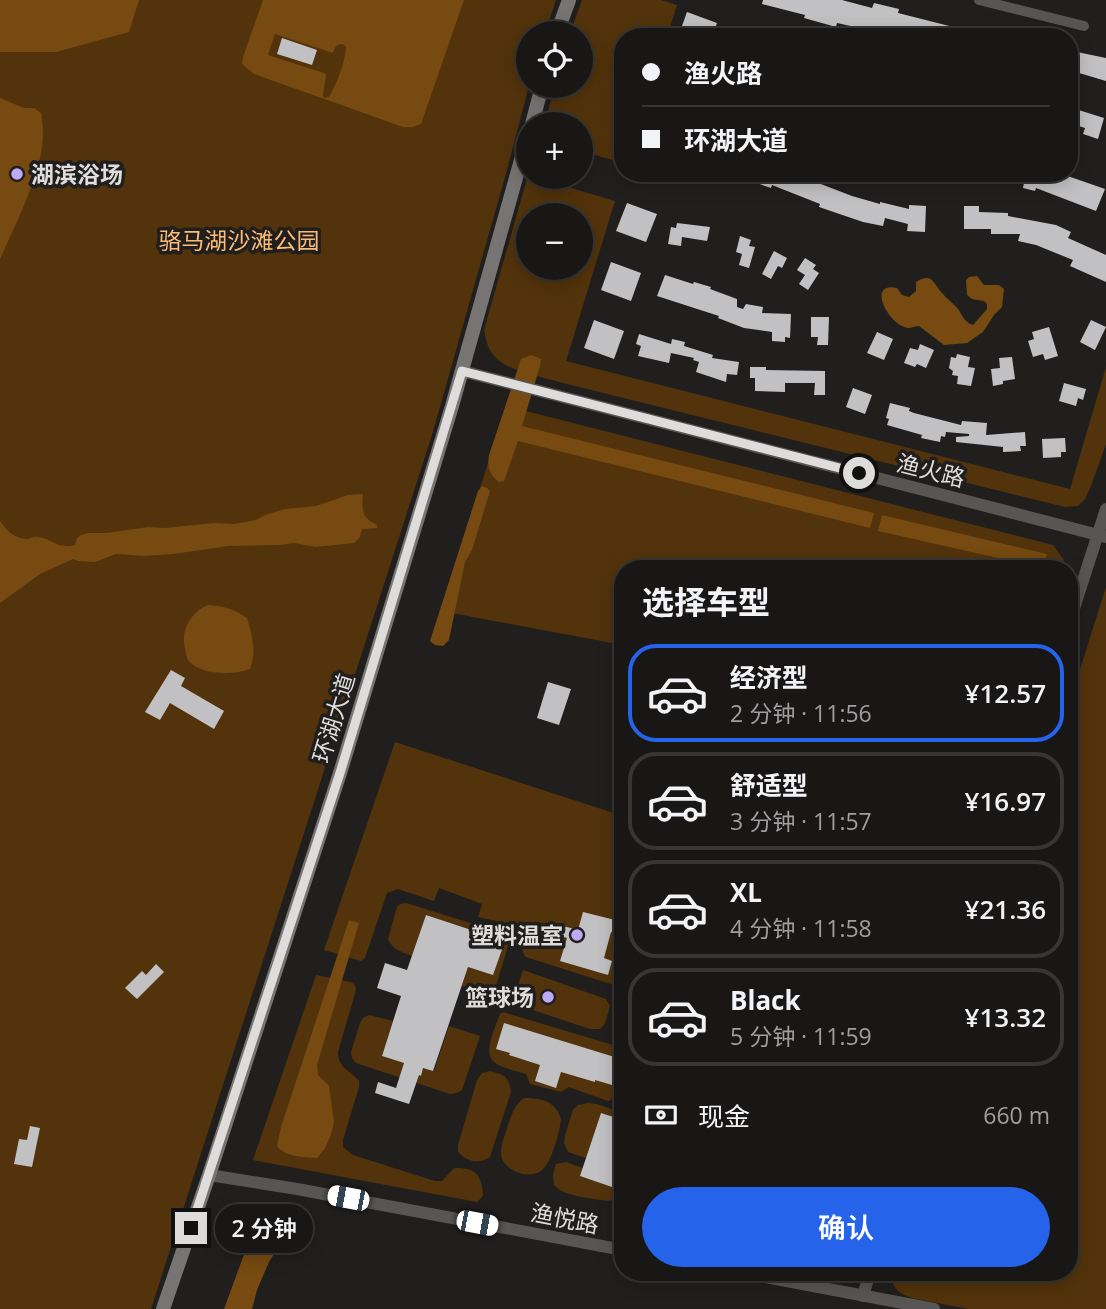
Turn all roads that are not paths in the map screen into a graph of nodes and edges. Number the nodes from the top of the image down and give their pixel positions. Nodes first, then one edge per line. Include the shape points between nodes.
1 (569, 0) edge
2 (979, 0) edge
3 (561, 21) edge
4 (1084, 26) dead end
5 (516, 178) edge
6 (462, 371) junction
7 (1106, 509) edge
8 (1102, 536) edge
9 (1078, 600) edge
10 (209, 1175) junction
11 (614, 1248) edge
12 (786, 1281) edge
13 (867, 1281) edge
14 (863, 1296) junction
15 (163, 1309) edge
16 (934, 1309) edge

1 - 3 main road
2 - 4 street
5 - 6 main road, 环湖大道
6 - 8 street, 渔火路
6 - 10 main road, 环湖大道 via 340,773
7 - 8 street
8 - 9 street
10 - 11 street, 渔悦路
10 - 15 main road, 环湖大道
12 - 14 street
13 - 14 street
14 - 16 street

